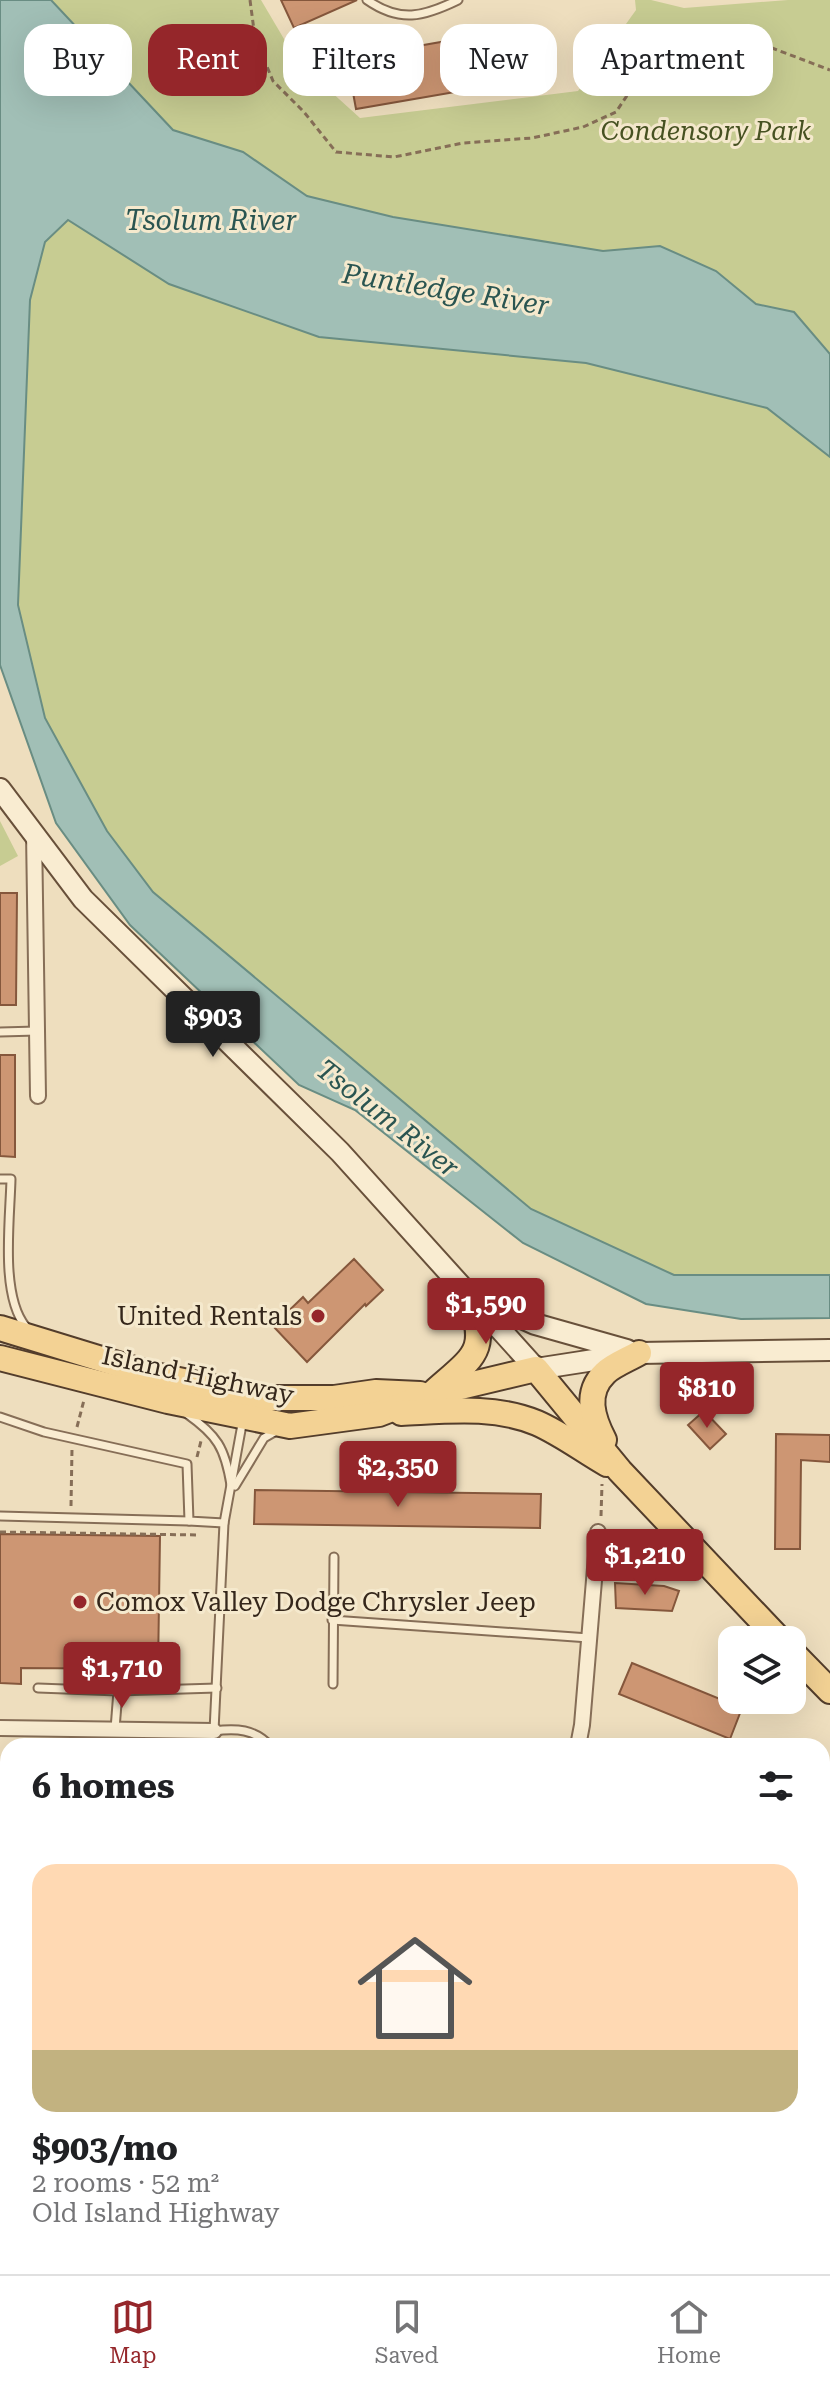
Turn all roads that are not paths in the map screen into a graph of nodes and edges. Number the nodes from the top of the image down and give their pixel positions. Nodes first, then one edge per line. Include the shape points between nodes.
1 (367, 0) edge
2 (458, 0) edge
3 (0, 789) edge
4 (34, 833) junction
5 (37, 1031) junction
6 (0, 1032) edge
7 (38, 1096) dead end
8 (0, 1179) edge
9 (468, 1293) junction
10 (0, 1328) edge
11 (38, 1341) junction
12 (830, 1350) edge
13 (639, 1353) junction
14 (0, 1358) edge
15 (536, 1369) junction
16 (431, 1394) junction
17 (264, 1398) junction
18 (168, 1401) junction
19 (379, 1414) junction
20 (0, 1417) edge
21 (244, 1417) junction
22 (290, 1426) junction
23 (611, 1475) junction
24 (232, 1491) junction
25 (0, 1516) edge
26 (189, 1521) junction
27 (224, 1523) junction
28 (600, 1526) road end
29 (334, 1557) dead end
30 (332, 1620) junction
31 (766, 1626) edge
32 (590, 1638) junction
33 (806, 1666) edge
34 (333, 1684) dead end
35 (38, 1688) dead end
36 (217, 1688) junction
37 (118, 1691) junction
38 (830, 1691) edge
39 (0, 1728) edge
40 (115, 1729) junction
41 (214, 1731) junction
42 (259, 1738) edge
43 (579, 1738) edge

1 - 2 lane via 396,16 427,13
3 - 4 main road
4 - 5 street
4 - 9 main road via 83,899 340,1152
5 - 6 lane
5 - 7 street
8 - 11 lane via 11,1179 9,1287 17,1317
9 - 13 main road via 548,1329
9 - 15 main road
9 - 16 main road via 479,1324 478,1345 470,1360
10 - 11 main road, Island Highway
11 - 17 main road, Island Highway via 150,1374
12 - 13 main road
13 - 15 main road
13 - 23 main road via 604,1373 590,1401
14 - 18 main road, Island Highway
15 - 16 main road, Island Highway
15 - 23 main road
16 - 17 main road, Island Highway
16 - 19 main road, Island Highway
17 - 21 lane
18 - 21 main road, Island Highway
18 - 24 lane via 222,1446
19 - 22 main road, Island Highway
19 - 23 main road via 470,1409 515,1415 560,1435
20 - 26 lane via 187,1464
21 - 22 main road, Island Highway
21 - 24 lane
22 - 24 lane via 264,1438
23 - 31 main road
24 - 27 lane
25 - 26 lane
26 - 27 lane
27 - 36 lane
28 - 32 street
29 - 30 lane
30 - 32 lane
30 - 34 lane
32 - 43 street
33 - 38 main road
35 - 37 lane
36 - 37 lane
36 - 41 lane
37 - 40 lane
39 - 40 street
40 - 41 street
41 - 42 lane via 232,1729

